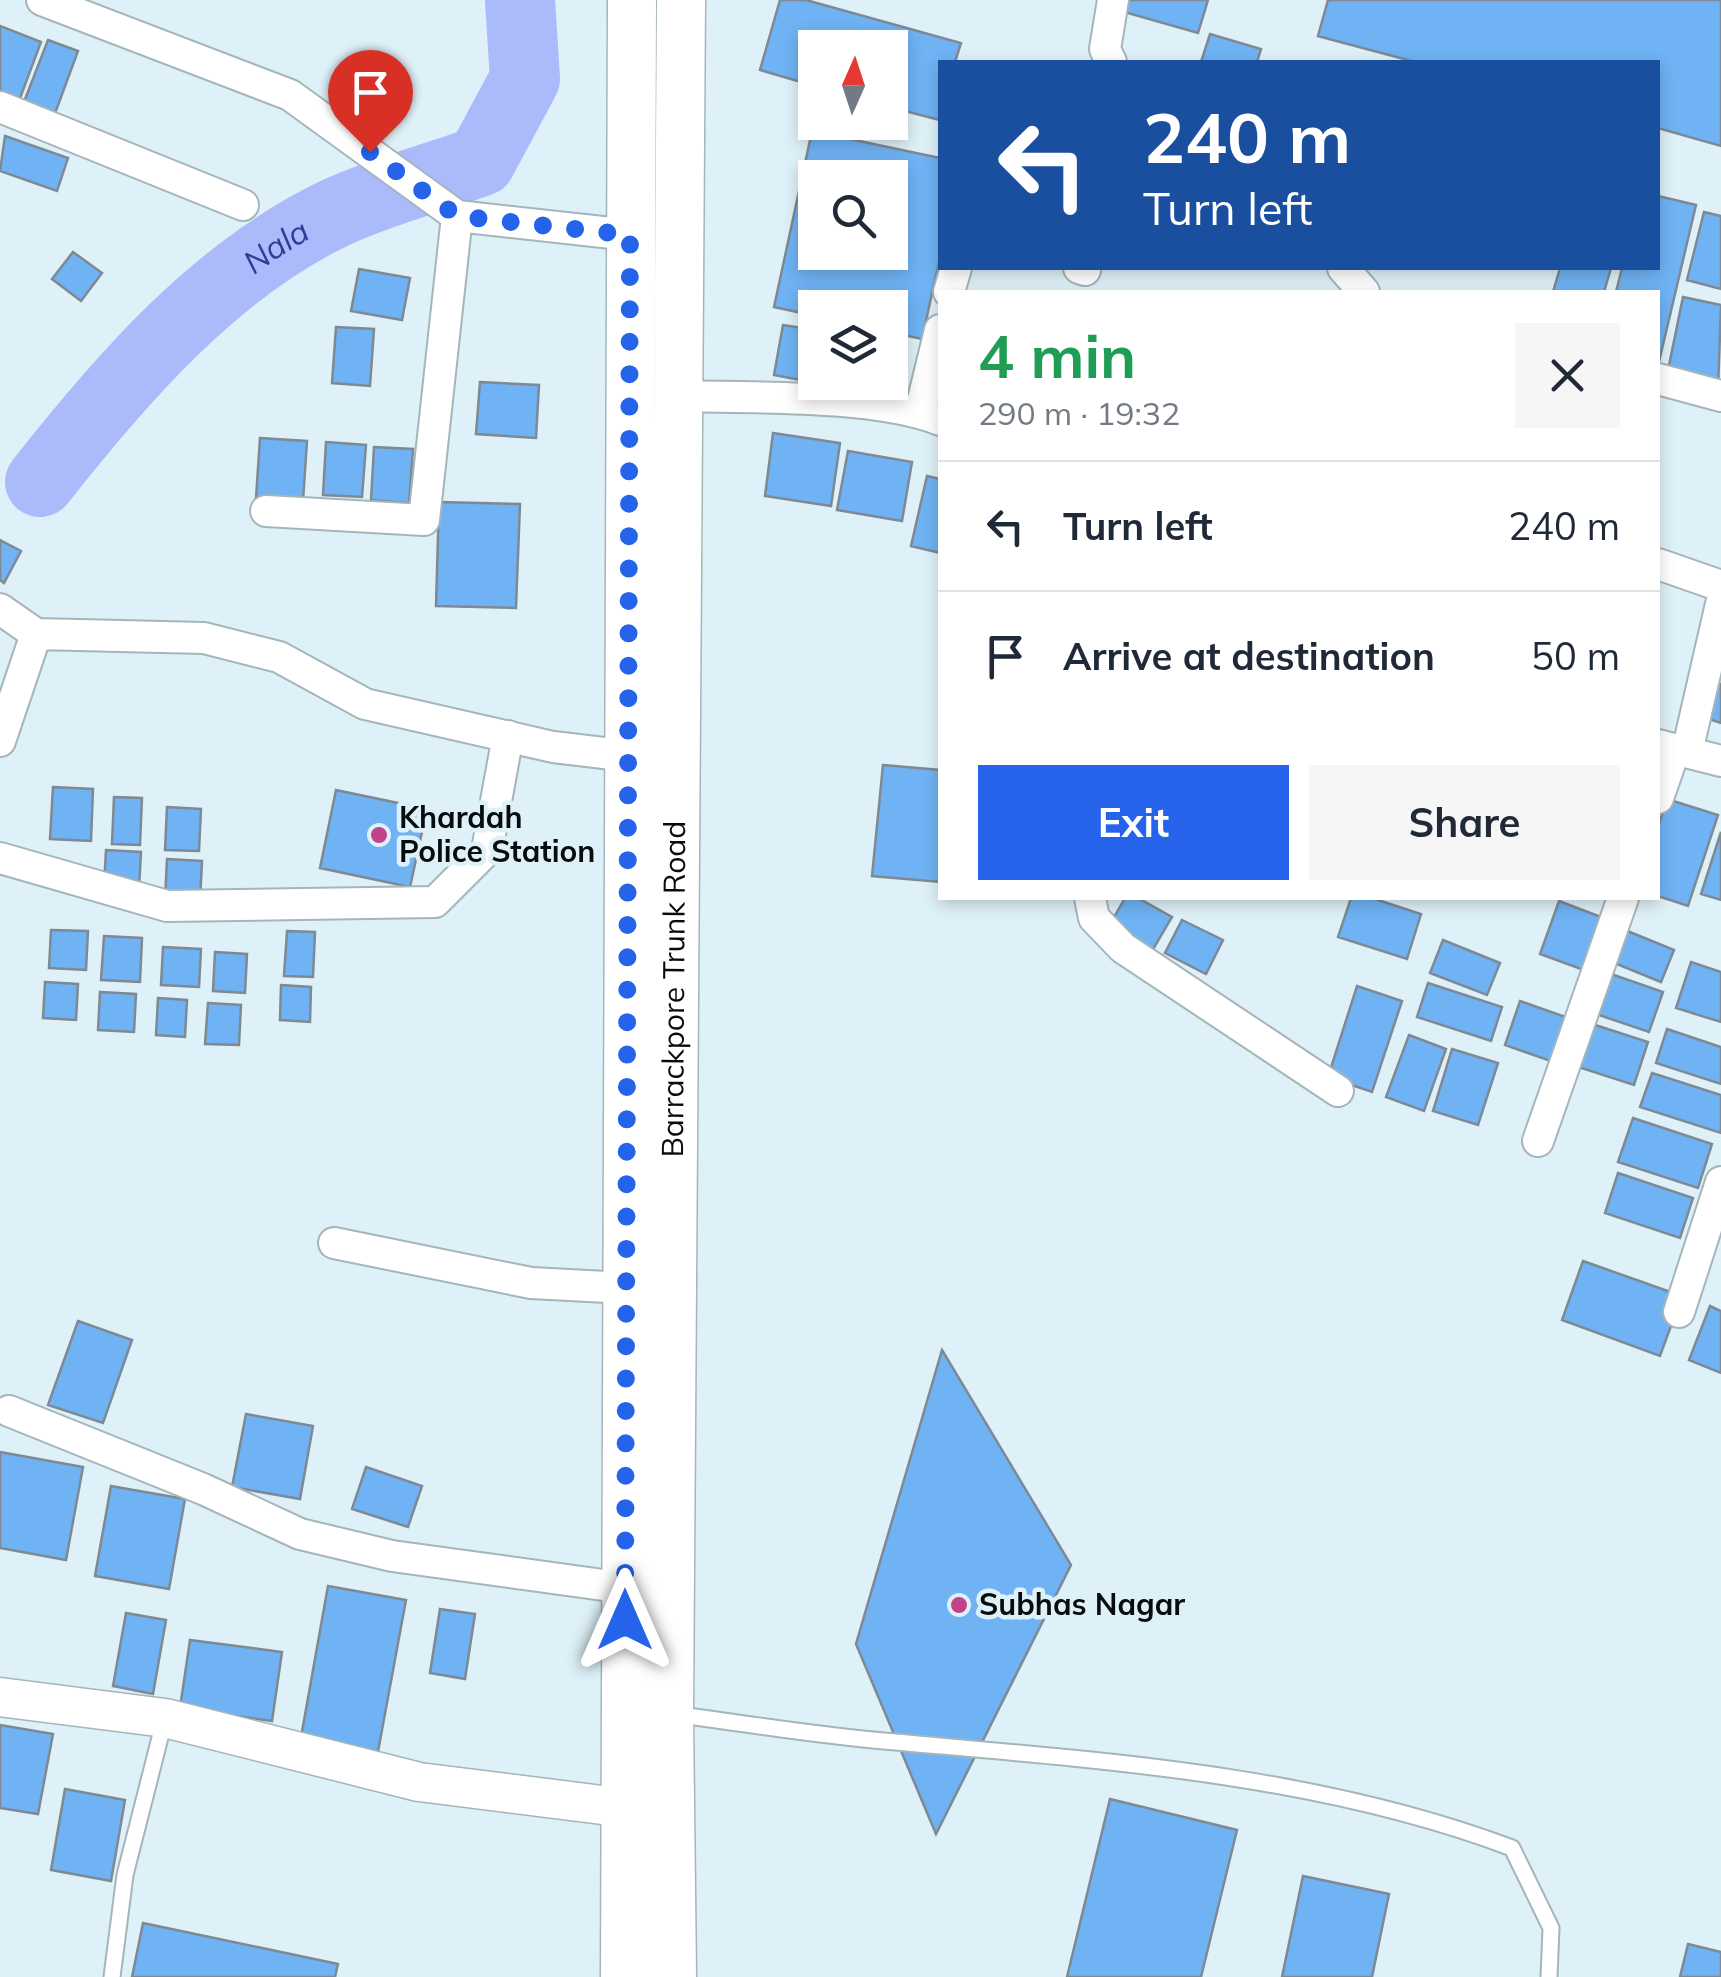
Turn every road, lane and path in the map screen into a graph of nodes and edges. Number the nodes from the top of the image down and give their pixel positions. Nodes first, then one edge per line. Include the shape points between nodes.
1 (42, 0) edge
2 (632, 0) edge
3 (680, 0) edge
4 (1113, 0) edge
5 (1110, 60) edge
6 (0, 107) edge
7 (243, 205) dead end
8 (457, 216) junction
9 (630, 235) junction
10 (1346, 270) edge
11 (1362, 290) edge
12 (938, 347) edge
13 (1660, 380) edge
14 (677, 396) junction
15 (1721, 396) edge
16 (930, 416) edge
17 (266, 511) dead end
18 (1660, 565) edge
19 (1721, 586) edge
20 (1721, 604) edge
21 (0, 610) edge
22 (36, 634) junction
23 (508, 736) junction
24 (0, 741) edge
25 (1673, 749) edge
26 (651, 753) junction
27 (1721, 760) edge
28 (1660, 791) edge
29 (0, 858) edge
30 (1090, 900) edge
31 (1622, 900) edge
32 (1338, 1091) dead end
33 (1538, 1140) dead end
34 (1721, 1182) edge
35 (334, 1243) dead end
36 (626, 1288) junction
37 (1679, 1312) dead end
38 (9, 1411) dead end
39 (625, 1588) junction
40 (0, 1697) edge
41 (670, 1714) junction
42 (165, 1718) junction
43 (626, 1808) junction
44 (112, 1977) edge
45 (625, 1977) edge
46 (672, 1977) edge
47 (1549, 1977) edge

1 - 8 street via 290,95
2 - 9 main road, Barrackpore Trunk Road
3 - 14 main road, Barrackpore Trunk Road
4 - 5 street via 1105,49
6 - 7 street
8 - 9 street
8 - 17 street via 424,520
9 - 26 main road, Barrackpore Trunk Road
10 - 11 street
12 - 16 street
13 - 15 street
14 - 16 street via 797,400
14 - 26 main road, Barrackpore Trunk Road
18 - 19 street
20 - 25 street
21 - 22 street
22 - 23 street via 204,638 279,657 365,704
22 - 24 street
23 - 26 street
23 - 29 street via 487,850 435,902 167,906
25 - 27 street
25 - 28 street
26 - 36 main road, Barrackpore Trunk Road
26 - 41 main road, Barrackpore Trunk Road
30 - 32 street via 1094,918 1123,948
31 - 33 street
34 - 37 street
35 - 36 street via 531,1284
36 - 39 main road, Barrackpore Trunk Road
38 - 39 street via 300,1534 392,1556
39 - 43 main road, Barrackpore Trunk Road
40 - 42 street
41 - 46 main road, Barrackpore Trunk Road
41 - 47 lane via 880,1741 1106,1758 1456,1827 1512,1848 1552,1928
42 - 43 street via 419,1782
42 - 44 lane via 124,1875
43 - 45 main road, Barrackpore Trunk Road

